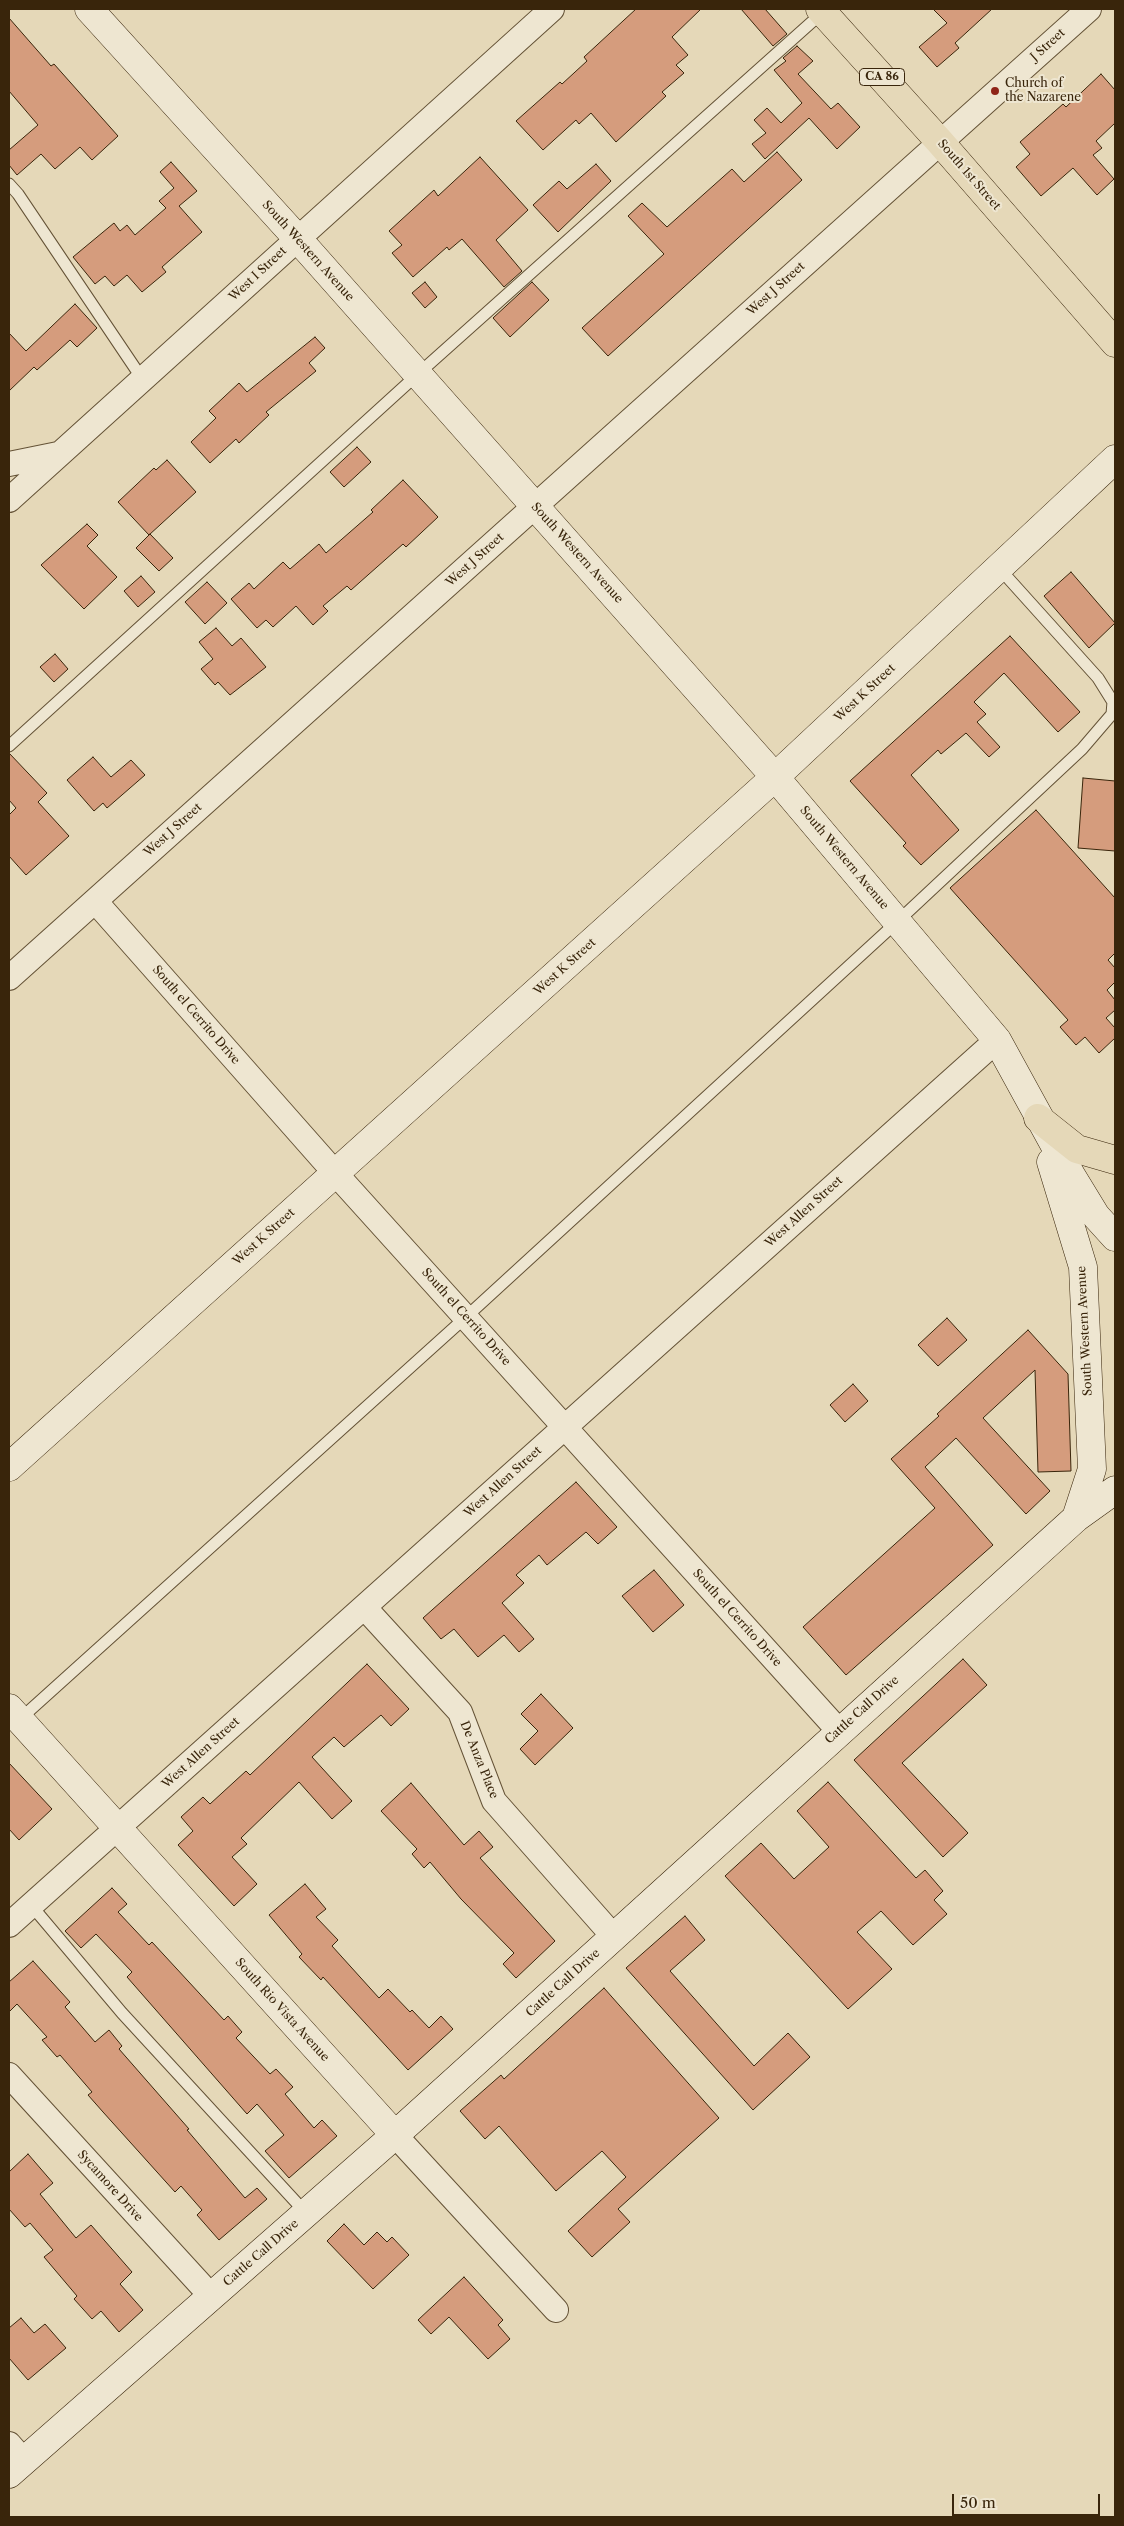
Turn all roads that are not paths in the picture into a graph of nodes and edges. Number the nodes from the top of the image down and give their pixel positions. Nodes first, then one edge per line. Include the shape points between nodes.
1 (88, 9) edge
2 (552, 9) edge
3 (1089, 9) edge
4 (823, 10) edge
5 (940, 142) junction
6 (9, 184) edge
7 (297, 238) junction
8 (1115, 343) edge
9 (418, 374) junction
10 (143, 380) junction
11 (61, 453) junction
12 (1115, 459) edge
13 (9, 464) edge
14 (9, 500) edge
15 (535, 506) junction
16 (999, 568) junction
17 (9, 746) edge
18 (775, 777) junction
19 (94, 901) junction
20 (897, 922) junction
21 (9, 978) edge
22 (997, 1040) junction
23 (1038, 1118) junction
24 (1115, 1160) edge
25 (336, 1174) junction
26 (1115, 1237) edge
27 (466, 1318) junction
28 (565, 1427) junction
29 (9, 1467) edge
30 (1115, 1490) edge
31 (1076, 1518) junction
32 (364, 1607) junction
33 (14, 1714) edge
34 (839, 1731) junction
35 (118, 1828) junction
36 (31, 1905) junction
37 (9, 1925) edge
38 (614, 1937) junction
39 (9, 2075) edge
40 (395, 2135) junction
41 (306, 2213) junction
42 (211, 2296) junction
43 (556, 2310) dead end
44 (14, 2459) edge

1 - 7 street, South Western Avenue
2 - 7 street, West I Street
3 - 5 street, J Street
4 - 5 highway, South 1st Street / CA 86
4 - 9 lane
5 - 8 highway, South 1st Street / CA 86
5 - 15 street, West J Street
6 - 10 lane
7 - 9 street, South Western Avenue
7 - 10 street, West I Street
9 - 15 street, South Western Avenue
9 - 17 lane
10 - 11 street, West I Street
11 - 13 street
11 - 14 street, West I Street
12 - 16 street, West K Street
15 - 18 street, South Western Avenue
15 - 19 street, West J Street
16 - 18 street, West K Street
16 - 20 lane via 1098,678 1113,702 1112,714 1082,748
18 - 20 street, South Western Avenue
18 - 25 street, West K Street
19 - 21 street, West J Street
19 - 25 street, South el Cerrito Drive
20 - 22 street, South Western Avenue
20 - 27 lane
22 - 23 street, South Western Avenue
22 - 28 street, West Allen Street
23 - 24 highway via 1077,1149
23 - 26 street, South Western Avenue via 1096,1216
23 - 31 street, South Western Avenue via 1082,1267 1092,1469
25 - 27 street, South el Cerrito Drive
25 - 29 street, West K Street
27 - 28 street, South el Cerrito Drive
27 - 33 lane
28 - 32 street, West Allen Street
28 - 34 street, South el Cerrito Drive
30 - 31 street, Cattle Call Drive
31 - 34 street, Cattle Call Drive
32 - 35 street, West Allen Street
32 - 38 street, De Anza Place via 460,1712 494,1801
33 - 35 street, South Rio Vista Avenue
34 - 38 street, Cattle Call Drive
35 - 36 street, West Allen Street
35 - 40 street, South Rio Vista Avenue
36 - 37 street, West Allen Street
36 - 41 lane via 122,2013
38 - 40 street, Cattle Call Drive
39 - 42 street, Sycamore Drive
40 - 41 street, Cattle Call Drive
40 - 43 street, South Rio Vista Avenue
41 - 42 street, Cattle Call Drive
42 - 44 street, Cattle Call Drive

